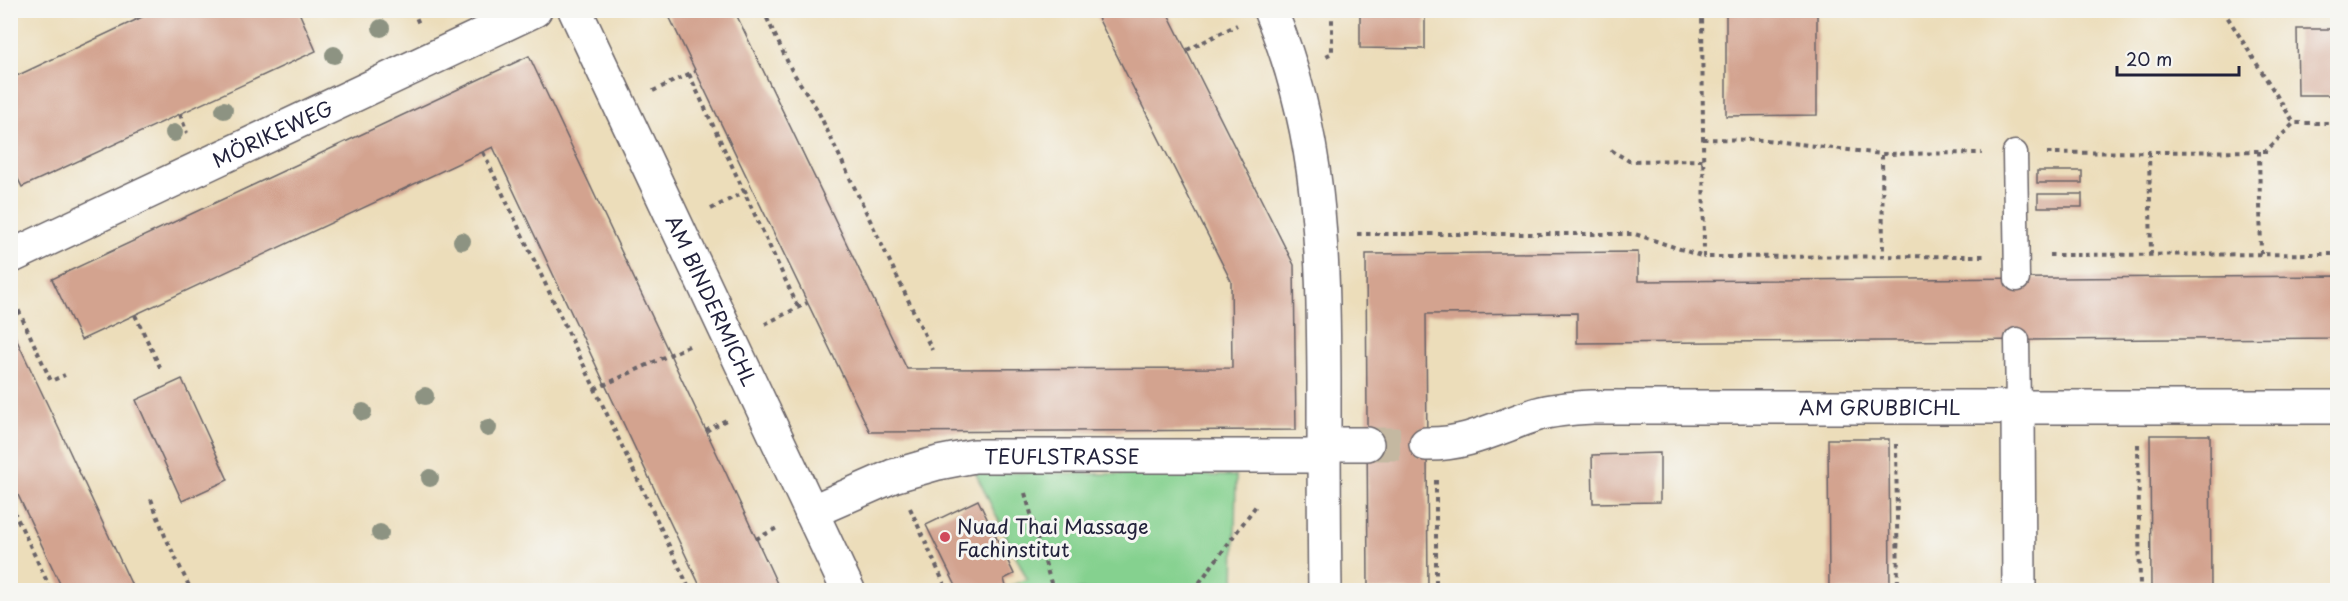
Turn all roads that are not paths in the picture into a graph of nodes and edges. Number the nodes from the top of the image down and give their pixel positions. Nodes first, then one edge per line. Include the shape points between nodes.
1 (535, 10) edge
2 (575, 10) edge
3 (1257, 16) edge
4 (2016, 153) dead end
5 (10, 257) edge
6 (2017, 267) road end
7 (2017, 340) dead end
8 (2337, 407) edge
9 (2018, 408) junction
10 (1367, 444) tunnel mouth
11 (1426, 444) tunnel mouth
12 (1324, 450) junction
13 (811, 512) junction
14 (848, 591) edge
15 (1325, 591) edge
16 (2019, 591) edge

1 - 5 street, MÖRIKEWEG
2 - 13 street, AM BINDERMICHL
3 - 12 street via 1283,42 1300,100 1319,203
4 - 6 lane
7 - 9 lane
8 - 9 street, AM GRUBBICHL
9 - 11 street, AM GRUBBICHL via 1593,406 1552,411 1465,441
9 - 16 street
10 - 12 street
12 - 13 street, TEUFLSTRASSE via 974,456 893,476
12 - 15 street
13 - 14 street, AM BINDERMICHL

